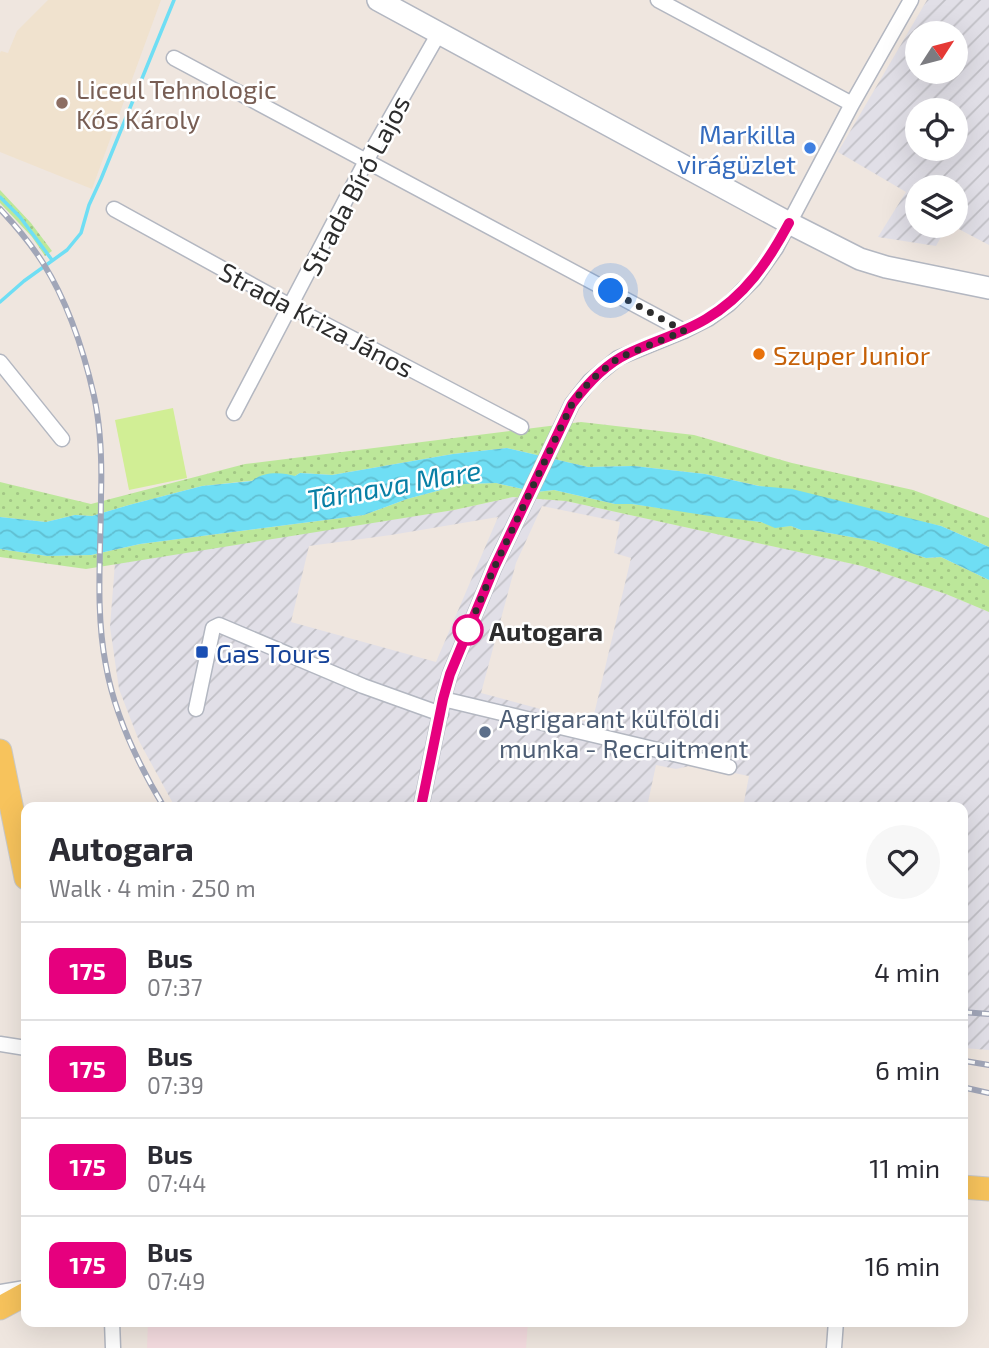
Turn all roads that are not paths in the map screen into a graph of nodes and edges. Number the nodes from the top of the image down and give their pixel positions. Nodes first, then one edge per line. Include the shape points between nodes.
1 (378, 0) edge
2 (658, 0) edge
3 (911, 0) edge
4 (439, 33) junction
5 (174, 58) dead end
6 (852, 104) junction
7 (366, 161) junction
8 (114, 209) dead end
9 (789, 223) junction
10 (989, 288) edge
11 (290, 306) junction
12 (684, 331) junction
13 (0, 362) edge
14 (234, 413) dead end
15 (521, 427) dead end
16 (62, 439) dead end
17 (442, 707) junction
18 (196, 709) dead end
19 (0, 751) edge
20 (729, 767) dead end
21 (422, 802) edge
22 (21, 854) edge
23 (0, 1044) edge
24 (21, 1047) edge
25 (968, 1187) edge
26 (989, 1189) edge
27 (21, 1289) edge
28 (0, 1292) edge
29 (21, 1297) edge
30 (0, 1308) edge
31 (112, 1327) edge
32 (836, 1327) edge
33 (113, 1348) edge
34 (834, 1348) edge

1 - 4 main road
2 - 6 street
3 - 6 street
4 - 7 street, Strada Bíró Lajos
4 - 9 main road
5 - 7 street
6 - 9 street
7 - 11 street, Strada Bíró Lajos
7 - 12 street
8 - 11 street, Strada Kriza János
9 - 10 main road via 860,259
9 - 12 street via 766,264 742,292
11 - 14 street, Strada Bíró Lajos
11 - 15 street, Strada Kriza János
12 - 17 street via 628,353 602,370 572,404 494,568 450,674
13 - 16 street
17 - 18 street via 363,686 219,625 213,628
17 - 20 street
17 - 21 street
19 - 22 main road
23 - 24 street
25 - 26 main road
27 - 28 street
29 - 30 main road
31 - 33 street
32 - 34 street

